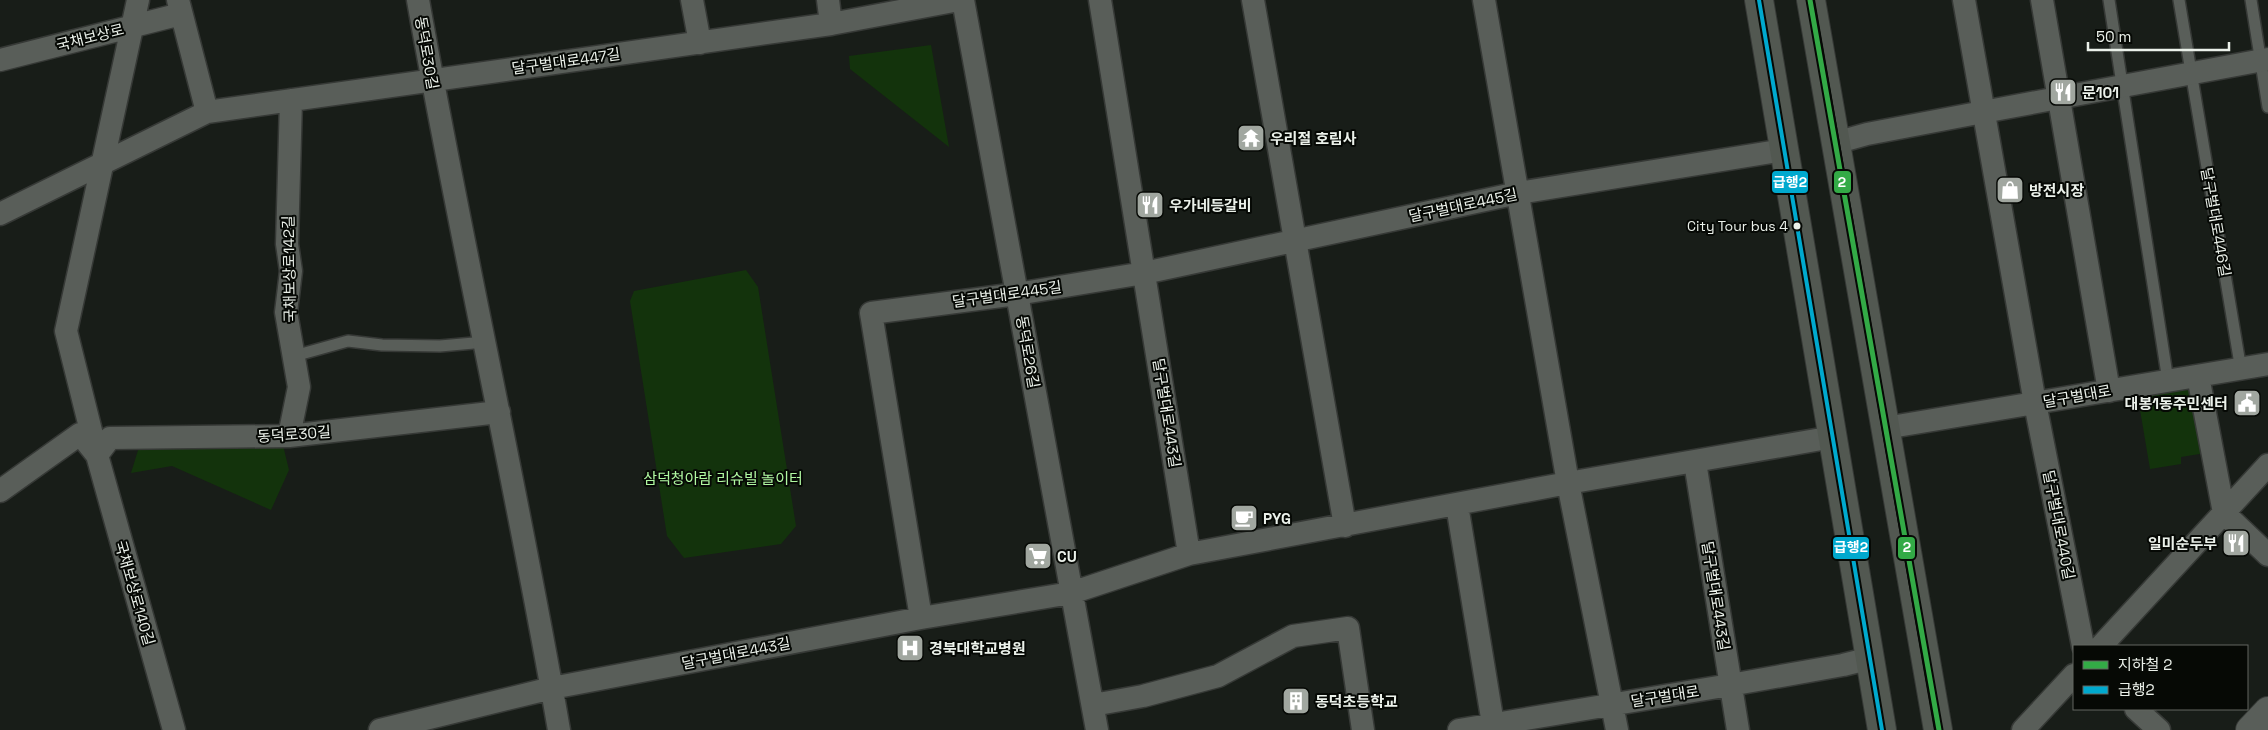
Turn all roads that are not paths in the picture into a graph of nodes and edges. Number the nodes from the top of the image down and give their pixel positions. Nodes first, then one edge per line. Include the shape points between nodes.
1 (138, 0) edge
2 (418, 0) edge
3 (692, 0) edge
4 (828, 0) edge
5 (961, 0) edge
6 (1100, 0) edge
7 (1252, 0) edge
8 (1484, 0) edge
9 (1758, 0) edge
10 (1811, 0) edge
11 (1964, 0) edge
12 (2042, 0) edge
13 (2109, 0) edge
14 (2179, 0) edge
15 (2251, 0) edge
16 (179, 7) edge
17 (831, 24) junction
18 (132, 26) junction
19 (700, 43) junction
20 (0, 60) edge
21 (2265, 60) edge
22 (2191, 74) junction
23 (432, 80) junction
24 (2123, 86) junction
25 (2060, 98) junction
26 (291, 100) junction
27 (2268, 107) edge
28 (207, 112) junction
29 (1983, 112) junction
30 (1835, 143) junction
31 (1784, 150) junction
32 (102, 164) junction
33 (1518, 194) junction
34 (0, 214) edge
35 (1294, 241) junction
36 (1144, 273) junction
37 (1017, 294) junction
38 (485, 342) junction
39 (294, 356) junction
40 (2268, 364) edge
41 (2241, 370) junction
42 (2198, 376) junction
43 (2168, 381) junction
44 (2109, 391) junction
45 (2035, 403) junction
46 (499, 412) junction
47 (1885, 428) junction
48 (289, 436) junction
49 (1833, 437) junction
50 (97, 455) junction
51 (1694, 462) junction
52 (2268, 465) edge
53 (1568, 483) junction
54 (0, 491) edge
55 (1457, 505) junction
56 (2224, 513) junction
57 (1345, 526) junction
58 (1189, 554) junction
59 (2268, 555) edge
60 (1071, 593) junction
61 (921, 618) junction
62 (2083, 645) edge
63 (2102, 645) edge
64 (1871, 658) junction
65 (2073, 676) edge
66 (1730, 685) junction
67 (552, 688) junction
68 (1093, 705) junction
69 (1612, 705) junction
70 (2137, 710) edge
71 (2268, 710) edge
72 (1494, 727) edge
73 (174, 730) edge
74 (380, 730) edge
75 (559, 730) edge
76 (1097, 730) edge
77 (1363, 730) edge
78 (1459, 730) edge
79 (1617, 730) edge
80 (1738, 730) edge
81 (1882, 730) edge
82 (1938, 730) edge
83 (2023, 730) edge
84 (2159, 730) edge
85 (2250, 730) edge

1 - 18 street
2 - 23 street, 동덕로30길
3 - 19 street
4 - 17 street
5 - 17 street, 달구벌대로447길
5 - 37 street, 동덕로26길
6 - 36 street
7 - 35 street
8 - 33 street
9 - 31 main road
10 - 30 main road
11 - 29 street
12 - 25 street
13 - 24 lane
14 - 22 lane, 달구벌대로446길
15 - 21 lane
16 - 18 street, 국채보상로
16 - 28 street
17 - 19 street, 달구벌대로447길
18 - 20 street, 국채보상로
18 - 32 street
19 - 23 street, 달구벌대로447길
21 - 22 street
21 - 27 lane
22 - 24 street
22 - 41 lane, 달구벌대로446길
23 - 26 street
23 - 38 street, 동덕로30길
24 - 25 street
24 - 43 lane
25 - 29 street
25 - 44 street
26 - 28 street
26 - 39 street, 국채보상로142길 via 287,244 292,272 286,312
28 - 32 street
29 - 30 street
29 - 45 street
30 - 47 main road
31 - 33 street, 달구벌대로445길
31 - 49 main road
32 - 34 street
32 - 50 street via 66,332
33 - 35 street, 달구벌대로445길
33 - 53 street
35 - 36 street, 달구벌대로445길
35 - 57 street
36 - 37 street, 달구벌대로445길
36 - 58 street, 달구벌대로443길
37 - 60 street, 동덕로26길
37 - 61 street, 달구벌대로445길 via 871,313
38 - 39 lane via 440,346 348,341
38 - 46 street, 동덕로30길
39 - 48 street, 국채보상로142길 via 299,387
40 - 41 street, 달구벌대로
41 - 42 street, 달구벌대로
42 - 43 street, 달구벌대로
42 - 56 street
43 - 44 street, 달구벌대로
44 - 45 street, 달구벌대로
45 - 47 street, 달구벌대로
45 - 62 street, 달구벌대로440길
46 - 48 street, 동덕로30길
46 - 67 street, 동덕로30길
47 - 82 main road
48 - 50 street, 동덕로30길 via 110,438
49 - 51 street, 달구벌대로443길
49 - 64 main road
50 - 54 street via 80,434
50 - 73 street, 국채보상로140길
51 - 53 street, 달구벌대로443길
51 - 66 street, 달구벌대로443길
52 - 56 street
53 - 55 street, 달구벌대로443길
53 - 69 street
55 - 57 street, 달구벌대로443길
55 - 72 street
56 - 59 street
56 - 63 street
57 - 58 street, 달구벌대로443길
58 - 60 street, 달구벌대로443길
60 - 61 street, 달구벌대로443길
60 - 68 street, 동덕로26길
61 - 67 street, 달구벌대로443길
64 - 66 street, 달구벌대로
64 - 81 main road
65 - 83 street
66 - 69 street, 달구벌대로
66 - 80 street, 달구벌대로443길
67 - 74 street
67 - 75 street, 동덕로30길
68 - 76 street, 동덕로26길
68 - 77 street via 1218,676 1293,636 1348,628
69 - 72 street, 달구벌대로
69 - 79 street
70 - 84 street
71 - 85 street
72 - 78 street, 달구벌대로

